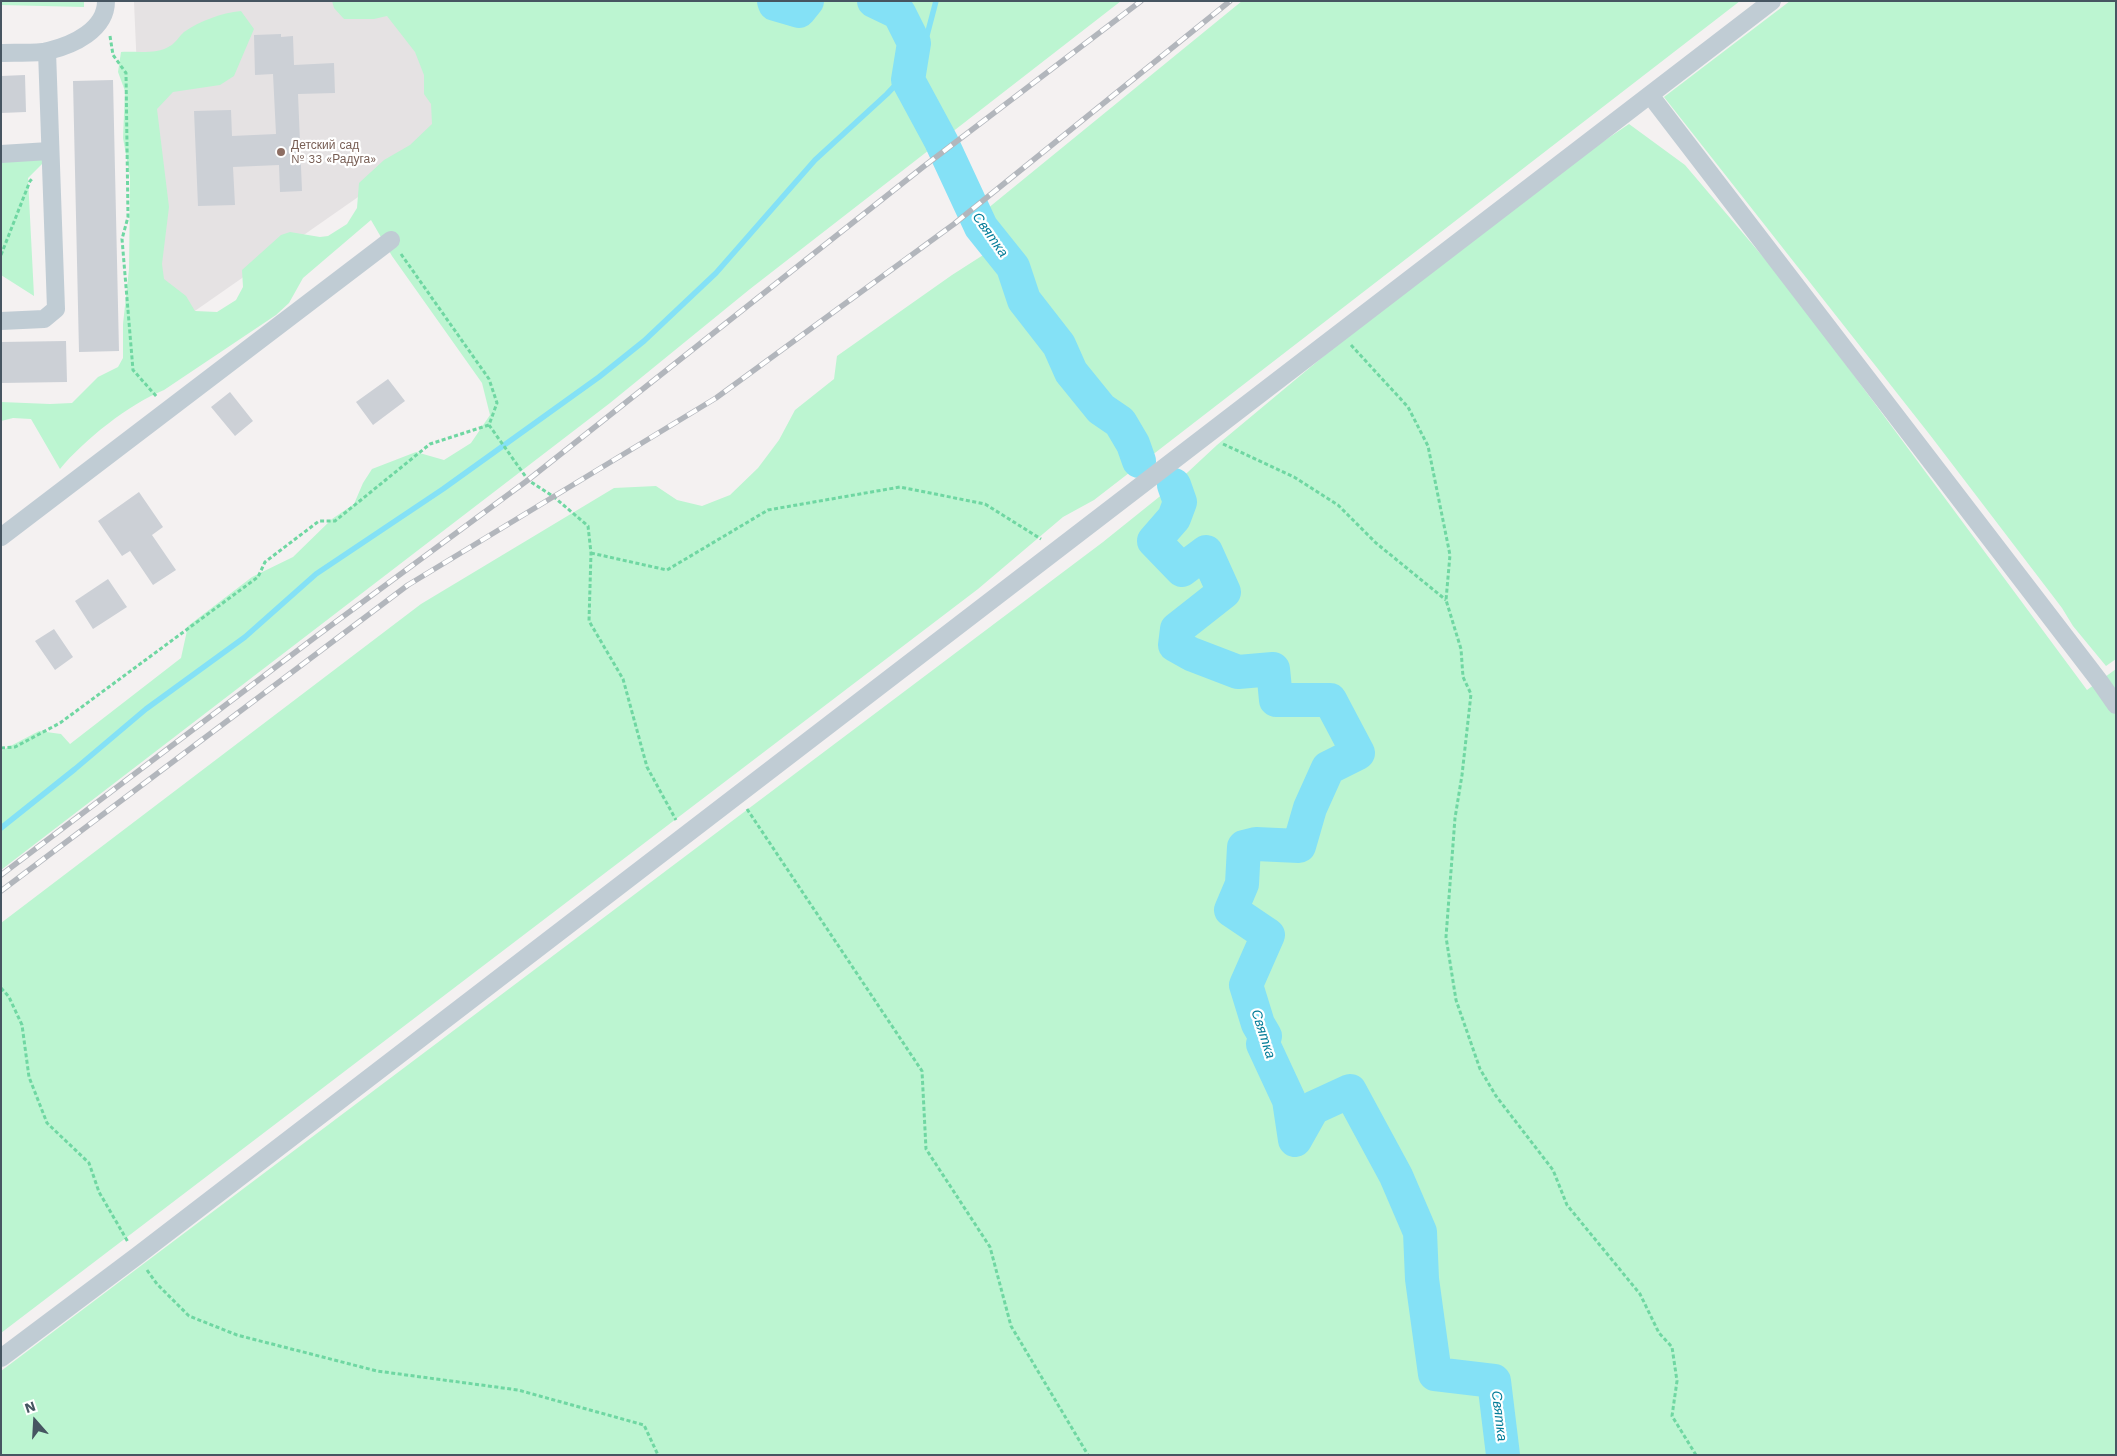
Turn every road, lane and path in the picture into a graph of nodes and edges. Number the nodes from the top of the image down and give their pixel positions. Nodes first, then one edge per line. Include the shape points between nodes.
1 (1772, 1) edge
2 (106, 6) edge
3 (47, 51) junction
4 (1, 53) edge
5 (1650, 95) junction
6 (1, 154) edge
7 (49, 158) junction
8 (391, 240) joint
9 (1, 255) edge
10 (1, 321) edge
11 (1340, 333) junction
12 (168, 409) junction
13 (489, 425) junction
14 (1206, 436) junction
15 (1, 538) edge
16 (1058, 550) junction
17 (591, 553) junction
18 (1446, 600) junction
19 (2116, 705) edge
20 (1, 748) edge
21 (738, 796) junction
22 (685, 836) junction
23 (1, 988) edge
24 (137, 1256) junction
25 (1, 1358) edge
26 (658, 1455) edge
27 (1088, 1455) edge
28 (1696, 1455) edge

1 - 5 street
2 - 3 street via 93,31
2 - 12 path via 113,55 126,73 128,217 122,239 133,370
3 - 4 street
3 - 7 street
5 - 11 street
5 - 19 street
6 - 7 street
7 - 9 path via 30,181
7 - 10 street via 56,309 44,319
8 - 12 street
8 - 13 path via 490,379 497,403
11 - 14 street
11 - 18 path via 1408,407 1428,446 1450,555
12 - 15 street
13 - 17 path via 528,480 554,496 588,526
13 - 20 path via 430,444 335,521 319,521 265,562 258,577 60,723 15,747
14 - 16 street
14 - 18 path via 1294,477 1338,505 1376,543
16 - 17 path via 984,504 900,488 768,510 667,570
16 - 21 street
17 - 22 path via 589,621 622,679 647,767
18 - 28 path via 1461,649 1463,677 1471,694 1455,818 1446,937 1456,1000 1480,1068 1496,1096 1553,1170 1567,1205 1640,1294 1660,1333 1672,1347 1677,1381 1672,1416
21 - 22 street
21 - 27 path via 922,1071 926,1149 990,1247 1011,1326
22 - 24 street
23 - 24 path via 9,997 22,1025 29,1077 47,1123 89,1163 99,1192
24 - 25 street
24 - 26 path via 157,1284 189,1316 237,1335 378,1371 518,1390 644,1425

